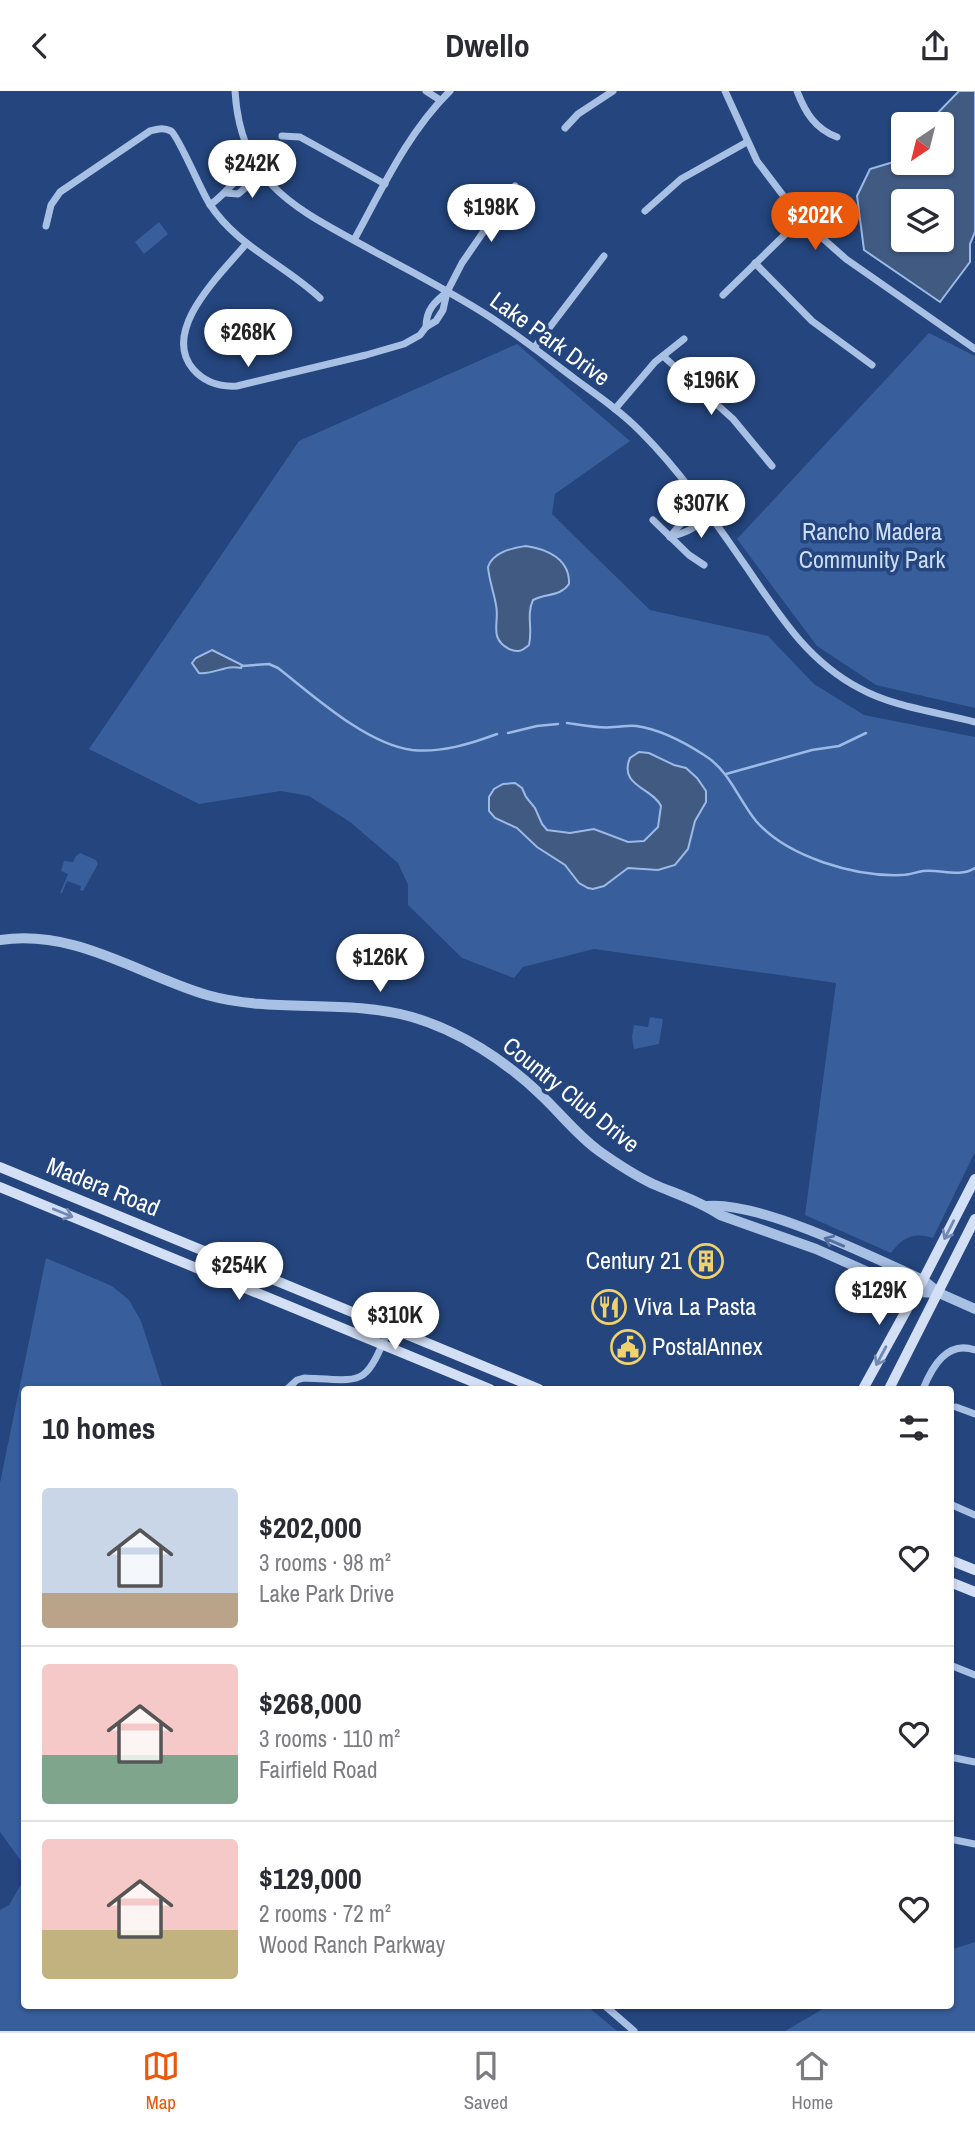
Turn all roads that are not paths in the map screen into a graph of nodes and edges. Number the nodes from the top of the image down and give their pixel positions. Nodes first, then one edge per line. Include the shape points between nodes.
1 (235, 91) edge
2 (426, 91) edge
3 (450, 91) edge
4 (612, 91) edge
5 (725, 91) edge
6 (797, 91) edge
7 (440, 100) junction
8 (565, 128) dead end
9 (282, 136) dead end
10 (837, 137) dead end
11 (747, 142) junction
12 (259, 171) junction
13 (385, 184) junction
14 (515, 186) dead end
15 (210, 205) junction
16 (645, 211) dead end
17 (800, 219) junction
18 (46, 226) dead end
19 (354, 240) junction
20 (246, 244) junction
21 (604, 256) dead end
22 (755, 263) junction
23 (447, 292) junction
24 (723, 295) dead end
25 (320, 298) dead end
26 (684, 339) dead end
27 (534, 348) junction
28 (975, 349) edge
29 (663, 356) junction
30 (872, 365) dead end
31 (615, 409) junction
32 (772, 466) dead end
33 (708, 512) junction
34 (653, 520) dead end
35 (670, 537) junction
36 (704, 565) dead end
37 (975, 722) edge
38 (0, 940) edge
39 (0, 1167) edge
40 (975, 1179) edge
41 (0, 1187) edge
42 (707, 1206) junction
43 (975, 1219) edge
44 (923, 1280) junction
45 (916, 1292) junction
46 (939, 1293) junction
47 (975, 1309) edge
48 (390, 1327) junction
49 (383, 1344) junction
50 (975, 1350) edge
51 (355, 1380) junction
52 (291, 1386) edge
53 (357, 1386) edge
54 (483, 1386) edge
55 (532, 1386) edge
56 (865, 1386) edge
57 (891, 1386) edge
58 (924, 1386) edge
59 (956, 1407) dead end
60 (975, 1415) edge
61 (954, 1506) edge
62 (975, 1515) edge
63 (954, 1562) edge
64 (975, 1570) edge
65 (954, 1583) edge
66 (975, 1592) edge
67 (954, 1666) edge
68 (975, 1675) edge
69 (954, 1758) edge
70 (975, 1762) edge
71 (954, 1840) edge
72 (975, 1844) edge
73 (609, 2009) edge
74 (634, 2031) edge

1 - 12 street, Lake Park Drive via 244,141
2 - 7 street
3 - 7 street
4 - 8 street
5 - 11 street
6 - 10 street via 815,124
7 - 13 street
9 - 13 street via 300,137
11 - 16 street via 681,179
11 - 17 street
12 - 15 street via 238,194 226,193
12 - 19 street, Lake Park Drive via 287,200
13 - 19 street
14 - 23 street
15 - 18 street via 179,140 160,128 60,192
15 - 20 street
17 - 22 street
17 - 28 street via 846,259
19 - 23 street, Lake Park Drive
20 - 23 street via 200,300 184,333 189,364 216,385 237,386 404,344 420,335 433,304
20 - 25 street
21 - 27 street
22 - 24 street
22 - 30 street via 812,321
23 - 27 street, Lake Park Drive
26 - 29 street
27 - 31 street, Lake Park Drive
29 - 31 street
29 - 32 street via 733,419
31 - 33 street, Lake Park Drive via 661,453
33 - 35 street via 689,531
33 - 35 street via 682,521
33 - 37 street, Lake Park Drive via 798,639 830,670 885,699
34 - 35 street
35 - 36 street
38 - 42 street, Country Club Drive via 37,938 81,945 183,987 233,1001 360,1007 425,1021 505,1064 596,1149 628,1170
39 - 48 main road, Madera Road
40 -> 44 main road
41 -> 49 main road, Madera Road
44 -> 42 street, Country Club Drive via 788,1223 720,1205
42 - 45 street, Country Club Drive
43 - 46 main road
44 - 45 main road
44 - 46 street, Country Club Drive
45 - 46 street, Country Club Drive
45 -> 56 main road
46 - 47 street, Country Club Drive
46 - 57 main road
48 - 49 street
48 - 55 main road, Madera Road
49 - 51 street via 369,1372
49 - 54 main road, Madera Road
50 - 58 street via 949,1351
51 - 52 street via 303,1378
51 - 53 street
59 - 60 street
61 - 62 street
63 - 64 main road
65 - 66 main road
67 - 68 street
69 - 70 street
71 - 72 street
73 - 74 street

